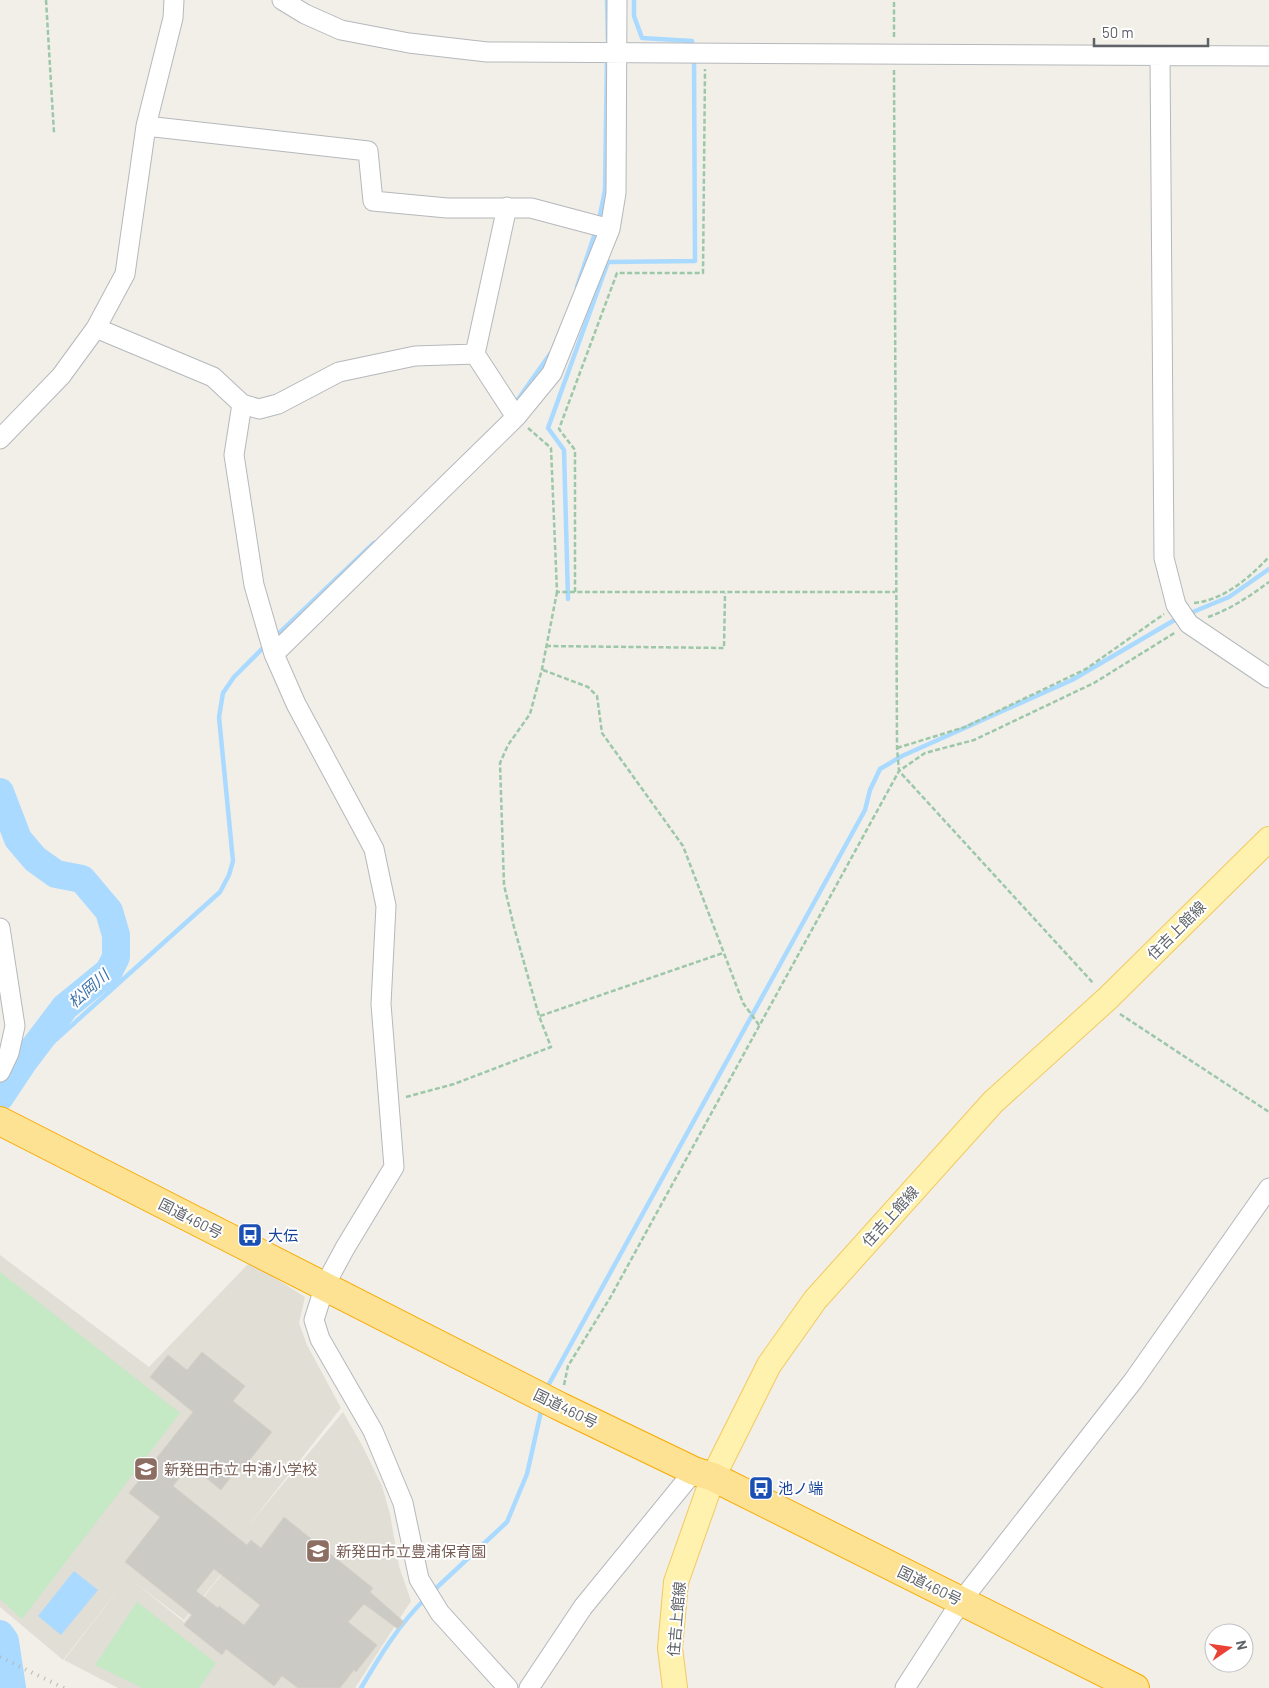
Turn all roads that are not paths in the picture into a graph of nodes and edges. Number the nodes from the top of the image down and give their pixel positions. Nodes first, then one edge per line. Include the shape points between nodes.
1 (174, 0) edge
2 (282, 0) edge
3 (617, 0) edge
4 (616, 53) junction
5 (1160, 56) junction
6 (1269, 56) edge
7 (146, 126) junction
8 (507, 207) junction
9 (610, 229) junction
10 (96, 328) junction
11 (475, 354) junction
12 (242, 404) junction
13 (516, 417) junction
14 (0, 439) edge
15 (274, 654) junction
16 (1269, 678) edge
17 (1269, 839) edge
18 (0, 928) edge
19 (0, 1072) edge
20 (0, 1121) edge
21 (1269, 1188) edge
22 (325, 1285) junction
23 (704, 1474) junction
24 (962, 1600) junction
25 (508, 1688) edge
26 (529, 1688) edge
27 (675, 1688) edge
28 (905, 1688) edge
29 (1135, 1688) edge

1 - 7 street via 173,18
2 - 4 street via 341,30 409,43 487,52
3 - 4 street
4 - 5 street
4 - 9 street via 616,193
5 - 6 street
5 - 16 street via 1164,558 1176,605 1189,624
7 - 8 street via 368,151 373,201 447,208
7 - 10 street via 125,274
8 - 9 street via 531,208
8 - 11 street
9 - 13 street via 552,372
10 - 12 street via 213,377
10 - 14 street via 61,376
11 - 12 street via 415,356 339,372 278,404 259,409
11 - 13 street
12 - 15 street via 234,456 254,585
13 - 15 street
15 - 22 street via 296,704 374,849 386,906 381,1004 394,1167
17 - 23 main road, 住吉上館線 via 1107,999 993,1102 815,1300 769,1365
18 - 19 street via 14,1026 9,1053
20 - 22 highway, 国道460号
21 - 24 street via 1133,1380
22 - 23 highway, 国道460号 via 559,1406
22 - 25 street via 314,1320 373,1431 404,1503 419,1579 440,1613
23 - 24 highway, 国道460号
23 - 26 street via 583,1607
23 - 27 main road, 住吉上館線 via 676,1582 670,1648
24 - 28 street
24 - 29 highway, 国道460号

